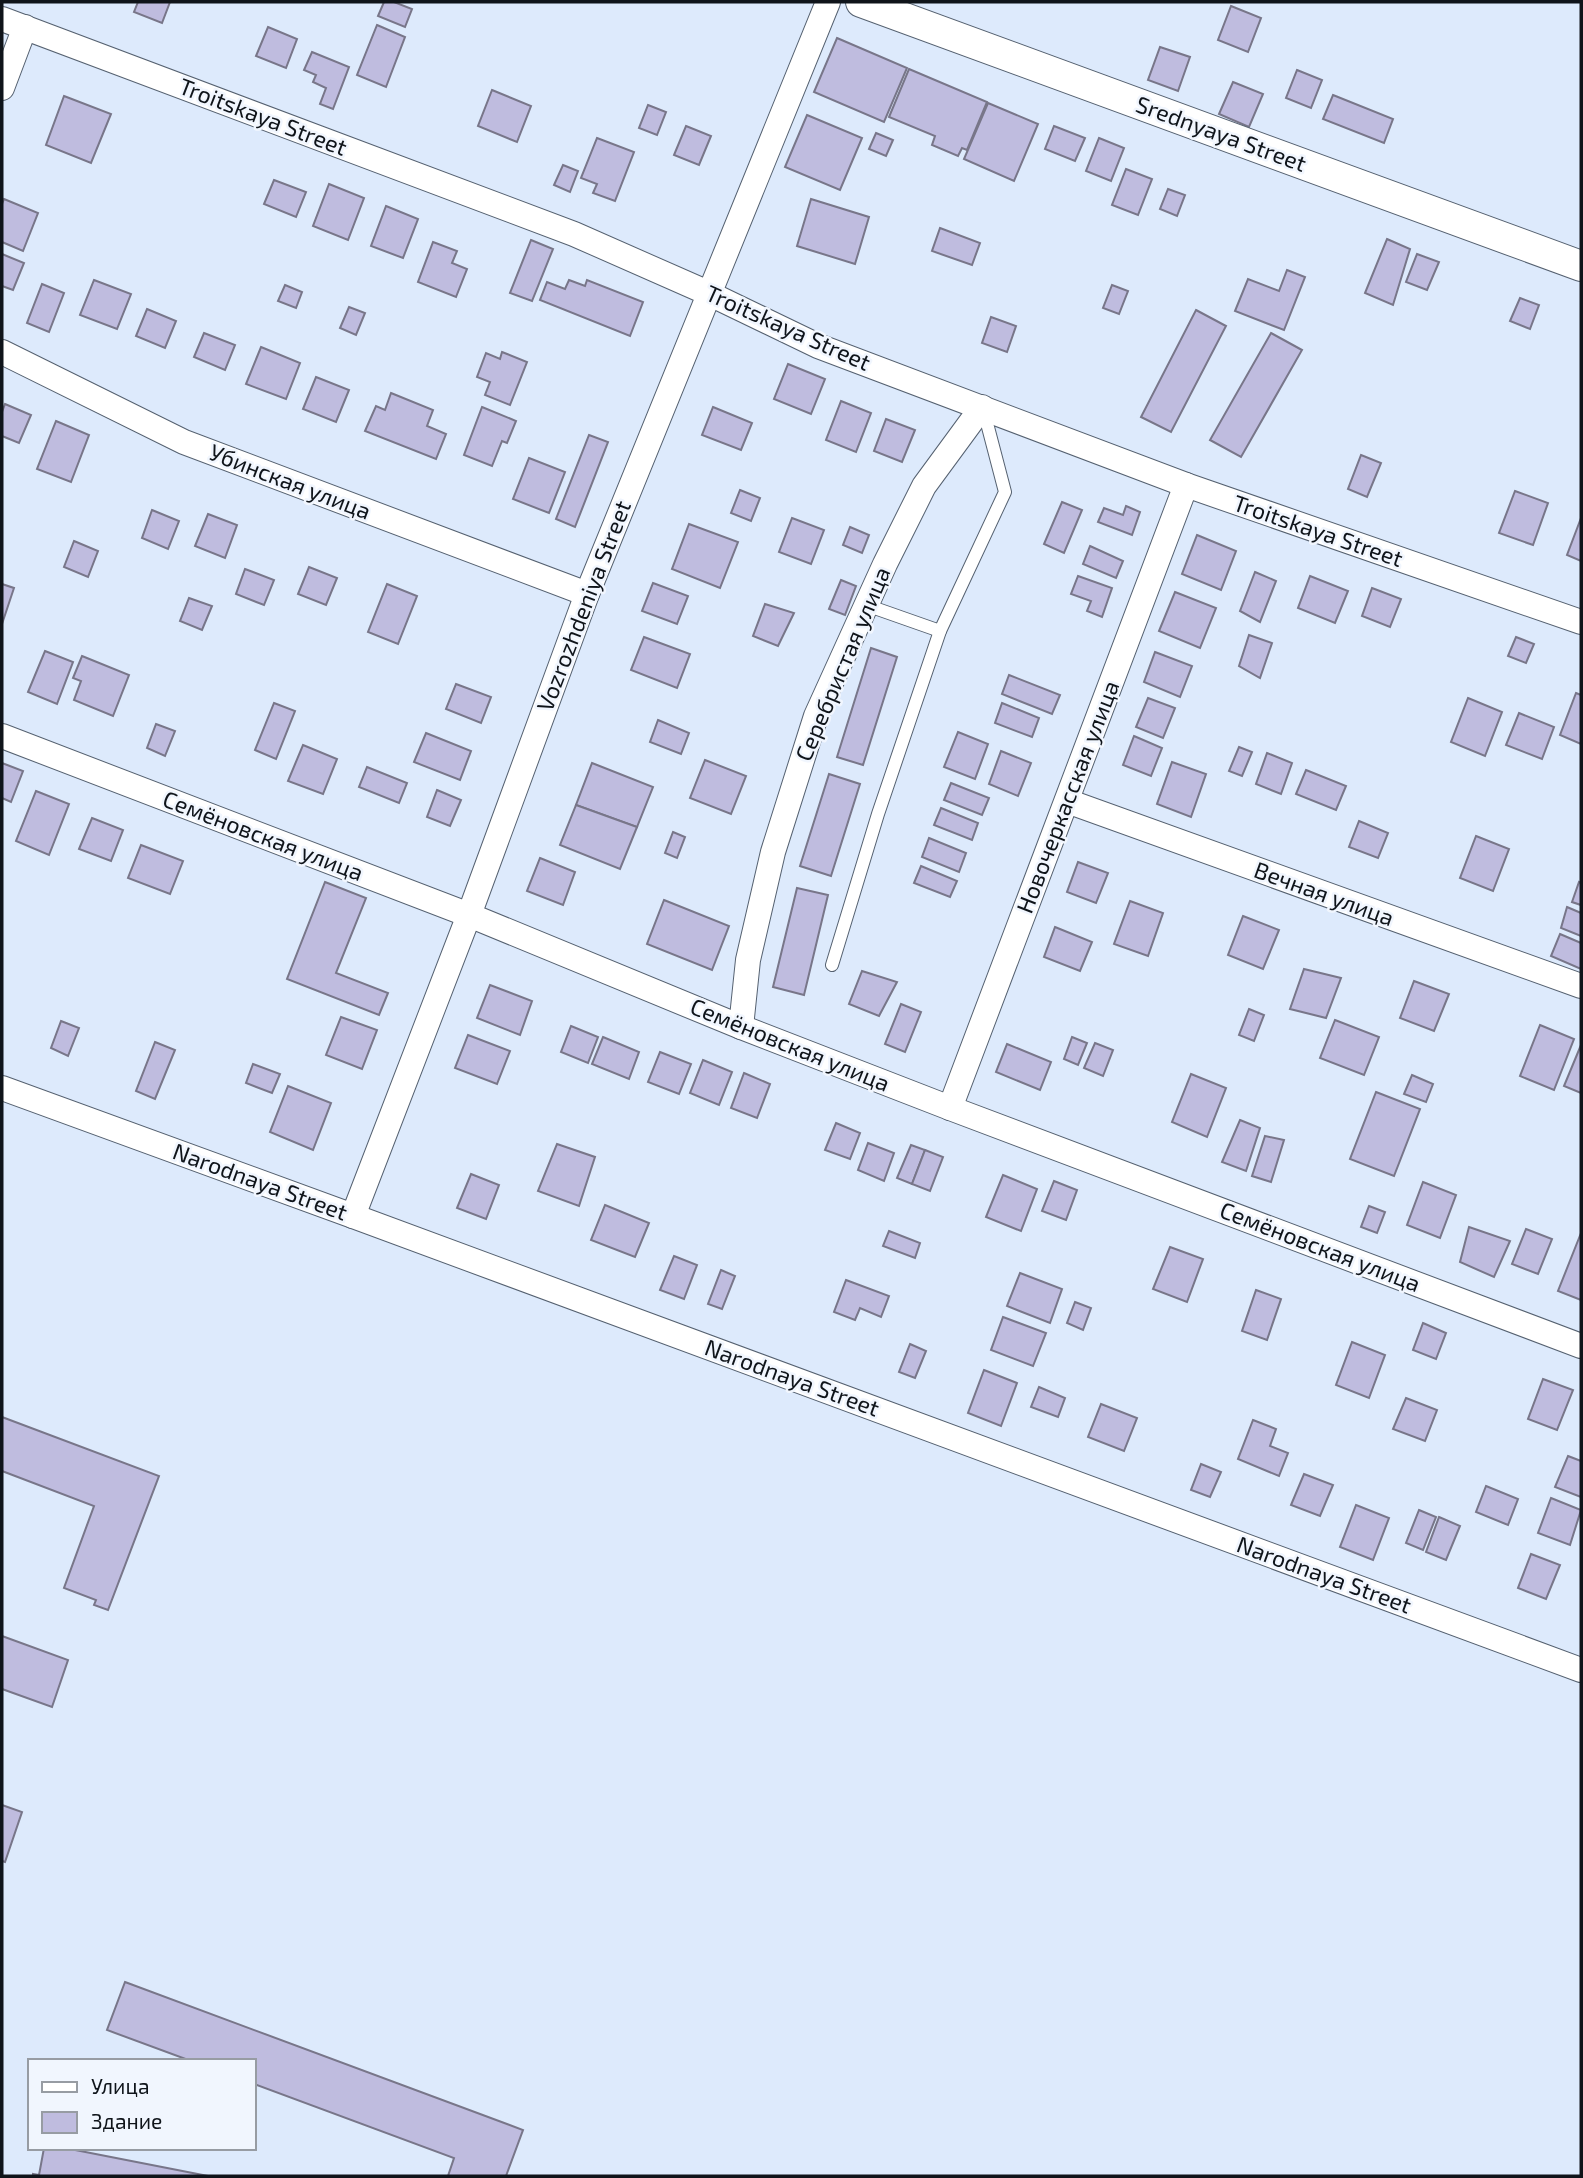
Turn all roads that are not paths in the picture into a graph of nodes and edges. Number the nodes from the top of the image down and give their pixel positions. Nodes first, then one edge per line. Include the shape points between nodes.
1 (828, 2) edge
2 (861, 2) edge
3 (13, 23) edge
4 (2, 88) edge
5 (1581, 266) edge
6 (708, 293) junction
7 (2, 352) edge
8 (982, 407) junction
9 (1186, 485) junction
10 (587, 594) junction
11 (866, 604) junction
12 (1581, 622) edge
13 (940, 631) junction
14 (2, 736) edge
15 (1067, 801) junction
16 (469, 915) junction
17 (832, 965) dead end
18 (1581, 986) edge
19 (741, 1027) junction
20 (2, 1088) edge
21 (950, 1108) junction
22 (353, 1216) junction
23 (1581, 1346) edge
24 (1580, 1666) edge

1 - 6 street, Vozrozhdeniya Street
2 - 5 street, Srednyaya Street
3 - 4 street
3 - 6 street, Troitskaya Street via 574,234
6 - 8 street, Troitskaya Street via 818,346
6 - 10 street, Vozrozhdeniya Street
7 - 10 street, Убинская улица via 184,442
8 - 9 street, Troitskaya Street
8 - 11 street, Серебристая улица via 924,486
8 - 13 lane via 1005,492
9 - 12 street, Troitskaya Street
9 - 15 street, Новочеркасская улица
10 - 16 street, Vozrozhdeniya Street
11 - 13 lane
11 - 19 street, Серебристая улица via 816,716 773,852 748,960
13 - 17 lane
14 - 16 street, Семёновская улица
15 - 18 street, Вечная улица
15 - 21 street, Новочеркасская улица
16 - 19 street, Семёновская улица
16 - 22 street, Vozrozhdeniya Street
19 - 21 street, Семёновская улица
20 - 22 street, Narodnaya Street
21 - 23 street, Семёновская улица
22 - 24 street, Narodnaya Street

